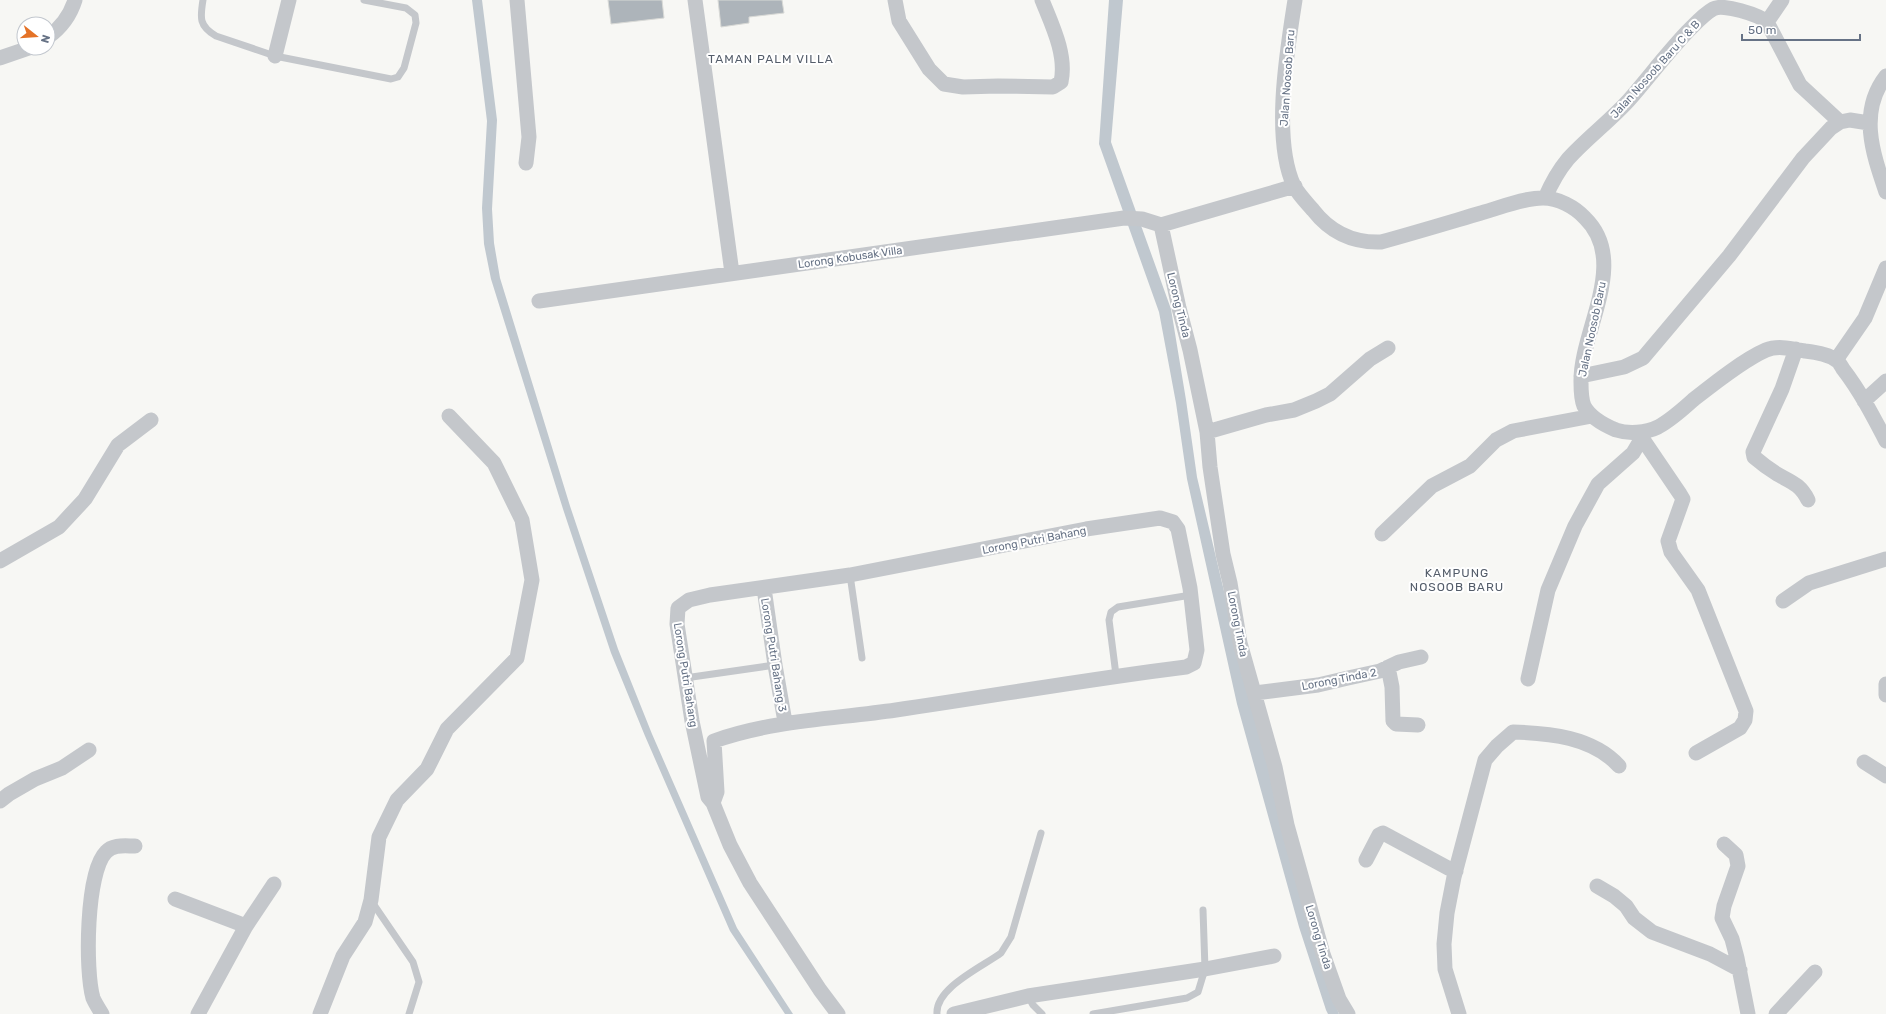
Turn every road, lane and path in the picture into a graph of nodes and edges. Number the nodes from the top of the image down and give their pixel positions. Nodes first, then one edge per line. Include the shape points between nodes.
1 (75, 0) edge
2 (203, 0) edge
3 (289, 0) edge
4 (364, 0) edge
5 (517, 0) edge
6 (695, 0) edge
7 (895, 0) edge
8 (1042, 0) edge
9 (1295, 0) edge
10 (1782, 0) edge
11 (1714, 4) edge
12 (1768, 22) junction
13 (56, 31) edge
14 (16, 52) edge
15 (275, 56) junction
16 (0, 58) edge
17 (1886, 76) edge
18 (1840, 122) junction
19 (1869, 123) junction
20 (526, 163) dead end
21 (1294, 186) junction
22 (1886, 192) edge
23 (1545, 198) junction
24 (1161, 225) junction
25 (1886, 268) edge
26 (732, 273) junction
27 (539, 301) dead end
28 (1388, 348) dead end
29 (1796, 349) junction
30 (1836, 360) junction
31 (1581, 376) junction
32 (1886, 381) edge
33 (1864, 401) junction
34 (449, 416) dead end
35 (1592, 416) junction
36 (151, 420) dead end
37 (1207, 432) junction
38 (1644, 434) junction
39 (1886, 441) edge
40 (1808, 500) dead end
41 (1382, 534) dead end
42 (1886, 559) edge
43 (0, 561) edge
44 (850, 575) junction
45 (764, 588) junction
46 (1191, 595) junction
47 (1783, 601) dead end
48 (1421, 657) dead end
49 (862, 658) dead end
50 (775, 665) junction
51 (1388, 667) junction
52 (1116, 675) junction
53 (685, 678) junction
54 (1528, 679) dead end
55 (1886, 684) edge
56 (1255, 693) junction
57 (1886, 695) edge
58 (785, 722) junction
59 (1418, 725) dead end
60 (714, 741) junction
61 (697, 745) junction
62 (89, 750) dead end
63 (1696, 753) dead end
64 (1864, 762) dead end
65 (1619, 766) dead end
66 (1886, 776) edge
67 (0, 801) edge
68 (713, 803) junction
69 (1041, 833) dead end
70 (1724, 844) dead end
71 (135, 846) dead end
72 (1366, 860) dead end
73 (1456, 871) junction
74 (274, 884) dead end
75 (1597, 886) dead end
76 (175, 899) dead end
77 (371, 900) junction
78 (1202, 910) dead end
79 (246, 926) junction
80 (1274, 956) dead end
81 (1205, 968) junction
82 (1740, 970) junction
83 (1815, 972) dead end
84 (1028, 996) junction
85 (102, 1014) edge
86 (198, 1014) edge
87 (320, 1014) edge
88 (409, 1014) edge
89 (838, 1014) edge
90 (937, 1014) edge
91 (954, 1014) edge
92 (1042, 1014) edge
93 (1093, 1014) edge
94 (1348, 1014) edge
95 (1459, 1014) edge
96 (1748, 1014) edge
97 (1776, 1014) edge

1 - 13 street via 70,14
2 - 15 lane via 200,14 208,31
3 - 15 street
4 - 15 lane via 406,8 415,15 416,23 404,68 398,77 390,78
5 - 20 street via 529,137
6 - 26 street
7 - 8 street via 899,21 929,69 944,84 963,87 1053,87 1061,82 1063,72 1057,40
9 - 21 street, Jalan Noosob Baru via 1282,117 1286,160
10 - 12 street
11 - 12 street, Jalan Nosoob Baru C & B via 1763,18
11 - 23 street, Jalan Nosoob Baru C & B via 1613,116 1567,160
12 - 18 street via 1800,85
14 - 16 street
17 - 19 street via 1876,94
18 - 19 street via 1850,120
18 - 31 street via 1803,158 1729,256 1643,358 1624,368
19 - 22 street via 1871,143
21 - 23 street, Jalan Noosob Baru via 1320,220 1336,233 1368,243 1381,242 1515,203
21 - 24 street
23 - 31 street, Jalan Noosob Baru via 1580,212 1591,223 1602,246 1604,259 1599,301 1582,363
24 - 26 street, Lorong Kobusak Villa via 1142,219 1124,218
24 - 37 street, Lorong Tinda
25 - 30 street via 1865,318
26 - 27 street, Lorong Kobusak Villa
28 - 37 street via 1370,359 1330,394 1316,401 1294,410
29 - 30 street, Jalan Noosob Baru
29 - 38 street, Jalan Noosob Baru via 1767,350 1742,364 1671,419
29 - 40 street via 1782,390 1753,452 1754,457 1767,468 1795,482
30 - 33 street via 1855,384
31 - 35 street, Jalan Noosob Baru via 1584,406
32 - 33 street
33 - 39 street
34 - 77 street via 494,463 522,520 532,580 517,658 447,729 427,769 397,800 379,837
35 - 38 street, Jalan Noosob Baru via 1618,430
35 - 41 street via 1513,431 1504,435 1470,466 1432,486
36 - 43 street via 118,445 85,499 59,527
37 - 56 street, Lorong Tinda via 1223,554 1240,643
38 - 54 street via 1633,452 1598,484 1575,526 1548,590
38 - 63 street via 1683,500 1668,541 1671,552 1698,590 1746,711 1746,720 1740,728
42 - 47 street via 1809,583
44 - 45 street, Lorong Putri Bahang
44 - 46 street, Lorong Putri Bahang via 1071,532 1160,518 1173,522 1178,529
44 - 49 lane
45 - 50 street, Lorong Putri Bahang 3
45 - 53 street, Lorong Putri Bahang via 689,600 678,608 677,624
46 - 52 lane via 1118,607 1111,612 1109,620
46 - 52 street, Lorong Putri Bahang via 1197,650 1194,663 1186,667
48 - 51 street, Lorong Tinda 2
50 - 53 lane
50 - 58 street, Lorong Putri Bahang 3
51 - 56 street, Lorong Tinda 2 via 1318,685
51 - 59 street via 1392,687 1393,721 1396,724
52 - 58 street, Lorong Putri Bahang via 850,716
53 - 61 street, Lorong Putri Bahang
55 - 57 street
56 - 94 street, Lorong Tinda via 1275,767 1287,825 1323,954 1339,999
58 - 60 street, Lorong Putri Bahang via 743,731
60 - 61 street, Lorong Putri Bahang
60 - 68 street via 717,792
61 - 68 street, Lorong Putri Bahang via 708,797
62 - 67 street via 62,768 35,780
64 - 66 street
65 - 73 street via 1600,751 1578,741 1544,733 1513,732 1485,760
68 - 89 street, Lorong Putri Bahang via 730,845 750,883
69 - 90 lane via 1007,946 1001,953 947,990 938,1003
70 - 82 street via 1738,860 1722,913 1723,923 1732,939
71 - 85 street via 114,846 107,851 97,867 94,880 90,920 90,980 94,998
72 - 73 street via 1379,835 1383,833
73 - 95 street via 1447,913 1444,958
74 - 79 street
75 - 82 street via 1626,906 1634,918 1652,932 1710,954
76 - 79 street
77 - 87 street via 365,922 343,956
77 - 88 lane via 413,962 419,982
78 - 81 lane
79 - 86 street
80 - 81 street
81 - 84 street
81 - 93 lane via 1198,992 1187,998
82 - 96 street
83 - 97 street
84 - 91 street
84 - 92 lane

